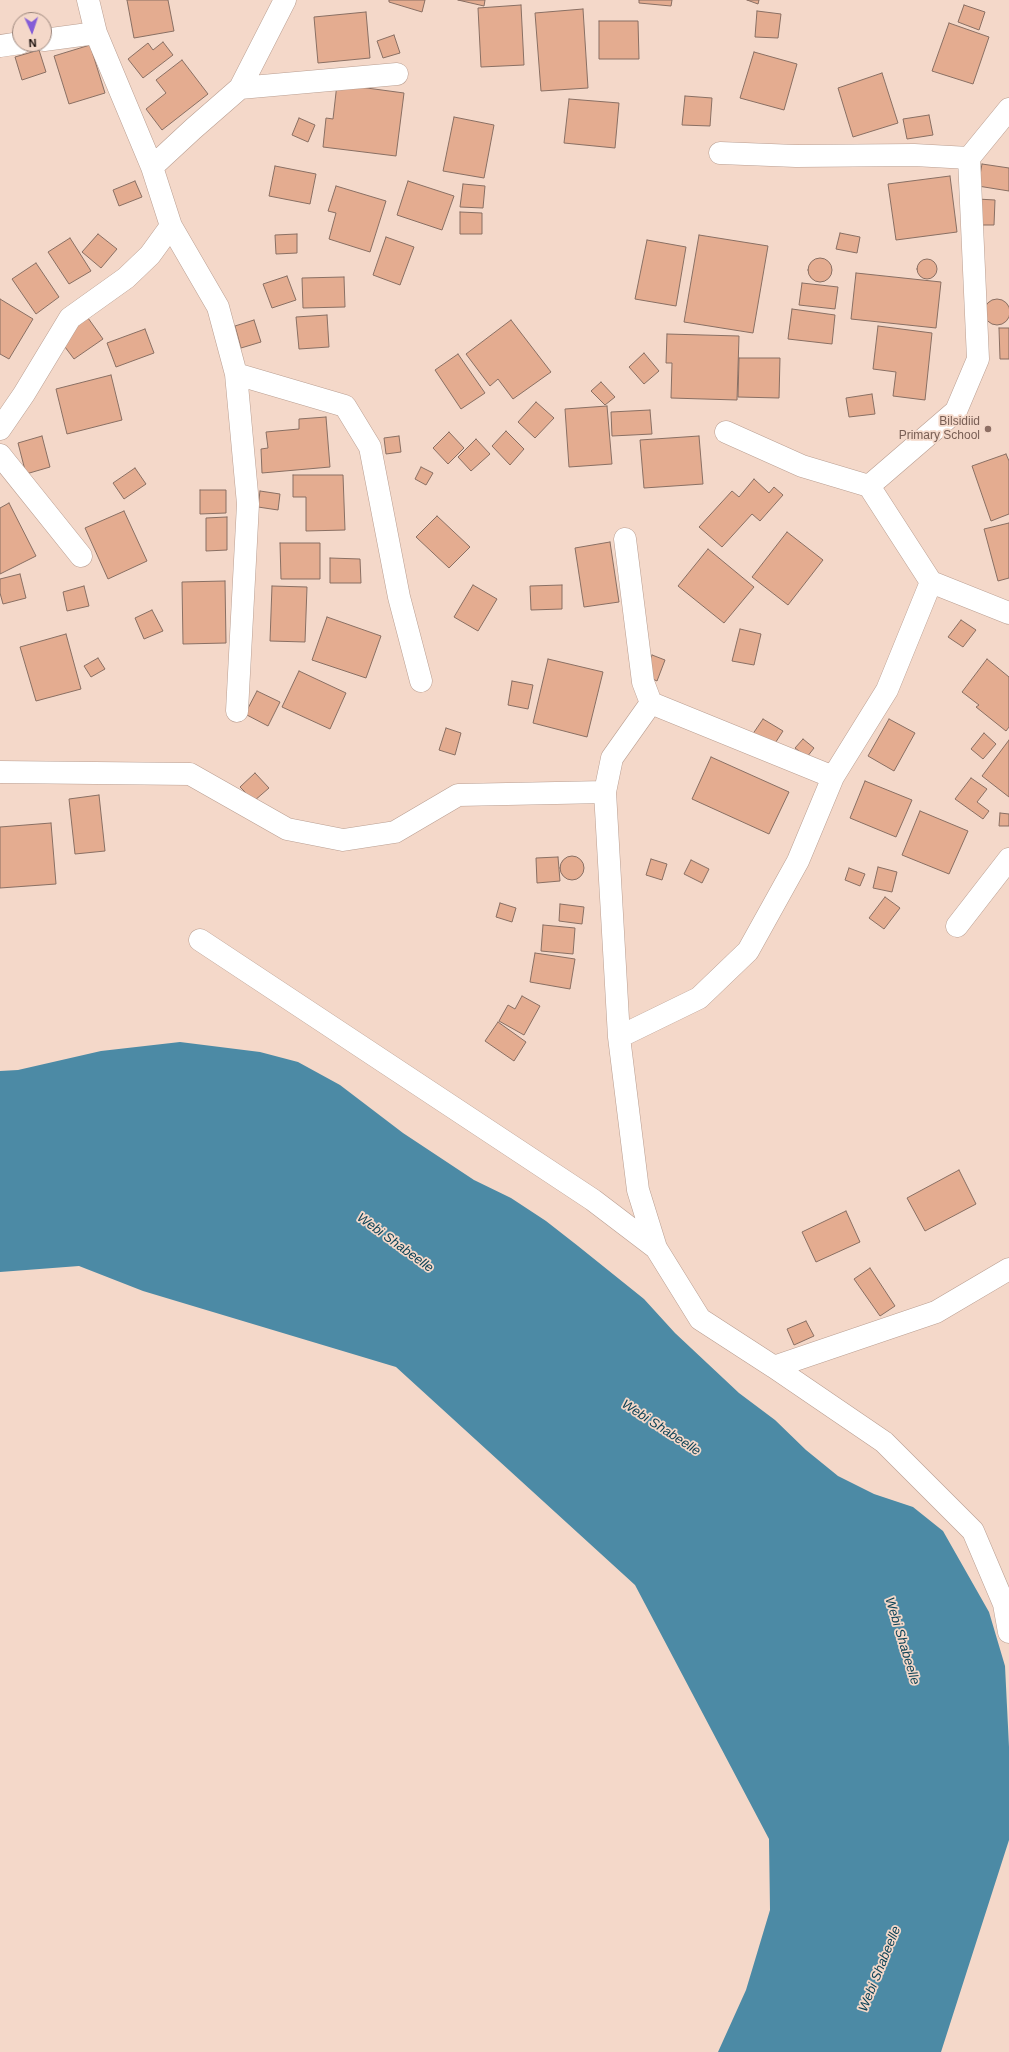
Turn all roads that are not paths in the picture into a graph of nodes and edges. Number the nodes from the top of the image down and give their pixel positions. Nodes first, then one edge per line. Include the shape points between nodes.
1 (88, 0) edge
2 (285, 0) edge
3 (96, 33) junction
4 (52, 39) edge
5 (12, 44) edge
6 (0, 46) edge
7 (397, 74) dead end
8 (240, 88) junction
9 (1009, 109) edge
10 (720, 153) dead end
11 (969, 158) junction
12 (152, 167) junction
13 (171, 226) junction
14 (236, 374) junction
15 (0, 429) edge
16 (726, 432) dead end
17 (0, 455) edge
18 (869, 486) junction
19 (624, 539) dead end
20 (81, 556) dead end
21 (931, 582) junction
22 (1009, 613) edge
23 (421, 680) dead end
24 (651, 703) junction
25 (237, 711) dead end
26 (0, 772) edge
27 (833, 777) junction
28 (604, 792) junction
29 (1009, 859) edge
30 (957, 926) dead end
31 (200, 940) dead end
32 (619, 1037) junction
33 (656, 1248) junction
34 (1009, 1269) edge
35 (774, 1367) junction
36 (1009, 1632) edge

1 - 3 street
2 - 8 street
3 - 4 street
3 - 12 street
5 - 6 street
7 - 8 street
8 - 12 street
9 - 11 street
10 - 11 street
11 - 18 street via 978,359 956,411
12 - 13 street
13 - 14 street via 218,307
13 - 15 street via 150,255 126,278 70,318
14 - 23 street via 345,406 370,447 399,597
14 - 25 street via 248,504
16 - 18 street via 802,466
17 - 20 street
18 - 21 street
19 - 24 street via 643,682
21 - 22 street
21 - 27 street via 887,690
24 - 27 street
24 - 28 street via 612,758
26 - 28 street via 190,774 287,829 343,840 395,832 458,795
27 - 32 street via 798,861 748,951 699,998
28 - 32 street
29 - 30 street
31 - 33 street via 593,1200
32 - 33 street via 638,1190
33 - 35 street via 700,1319
34 - 35 street via 936,1312
35 - 36 street via 884,1442 973,1531 1004,1604

